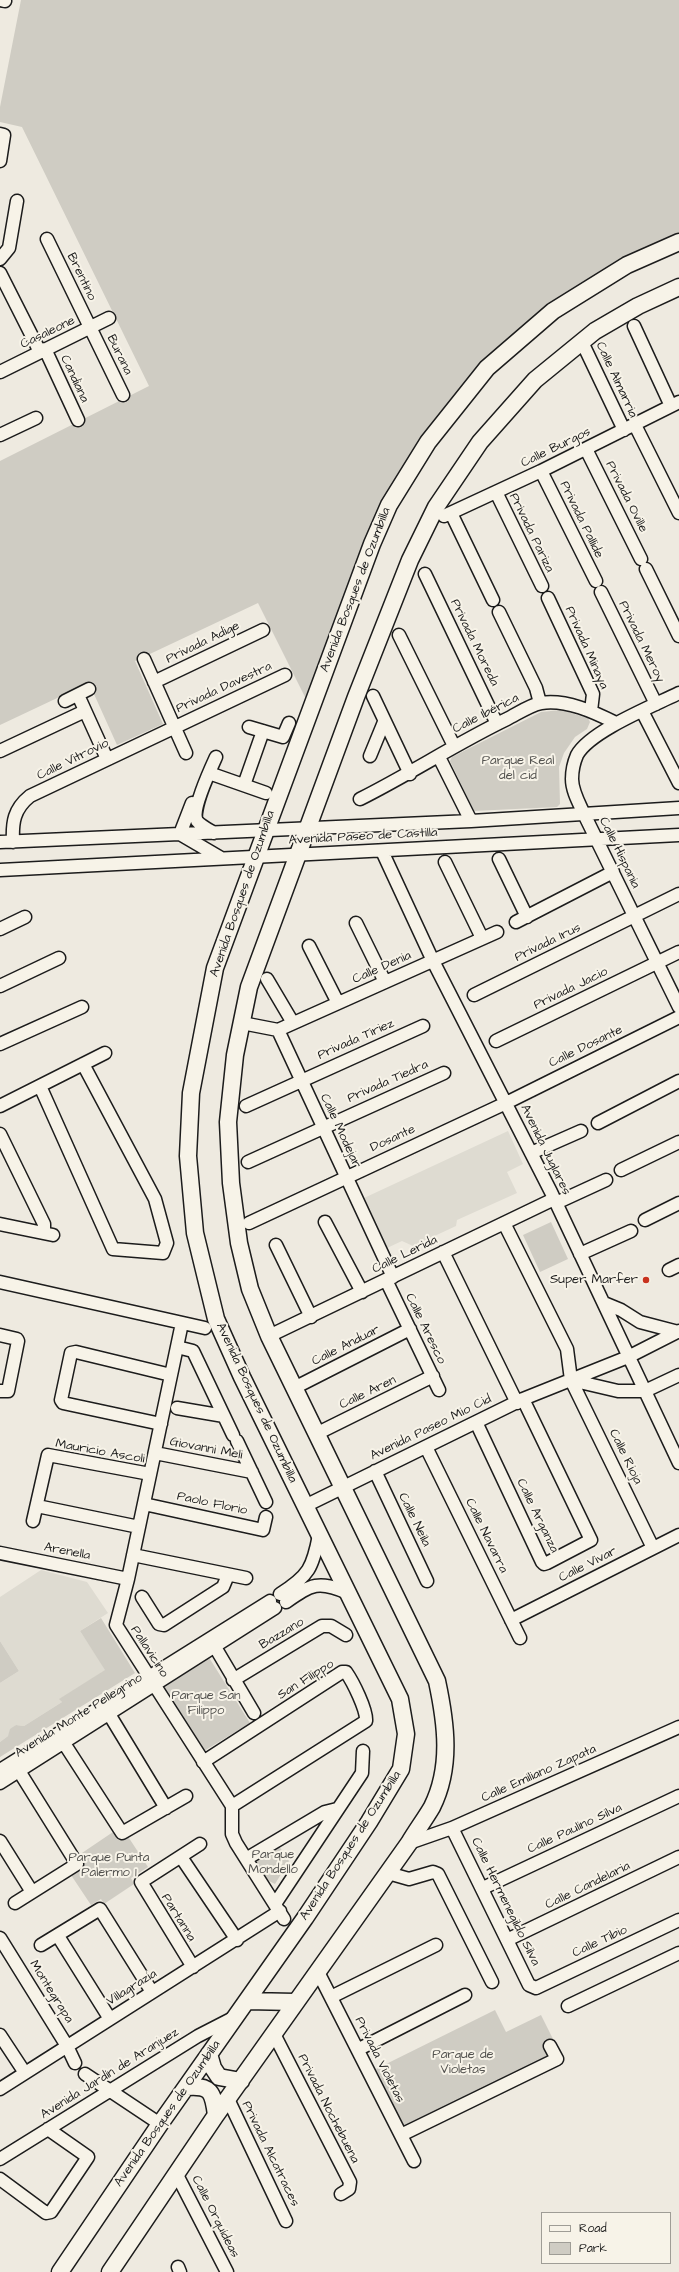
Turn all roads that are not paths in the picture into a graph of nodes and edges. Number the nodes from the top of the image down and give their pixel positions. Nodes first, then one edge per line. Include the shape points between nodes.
1 (0, 134) edge
2 (0, 161) edge
3 (17, 202) dead end
4 (47, 239) dead end
5 (679, 242) edge
6 (0, 259) edge
7 (0, 273) edge
8 (679, 287) edge
9 (109, 318) dead end
10 (634, 326) dead end
11 (90, 328) junction
12 (582, 342) junction
13 (43, 351) junction
14 (0, 372) edge
15 (122, 395) dead end
16 (675, 404) edge
17 (36, 418) dead end
18 (78, 420) dead end
19 (629, 427) junction
20 (0, 435) edge
21 (586, 449) junction
22 (541, 471) junction
23 (496, 492) junction
24 (679, 513) edge
25 (425, 574) dead end
26 (596, 581) dead end
27 (542, 586) dead end
28 (601, 592) dead end
29 (548, 598) dead end
30 (493, 600) dead end
31 (499, 612) dead end
32 (263, 630) dead end
33 (399, 635) dead end
34 (679, 636) edge
35 (144, 659) dead end
36 (285, 675) dead end
37 (154, 682) junction
38 (90, 689) dead end
39 (679, 693) edge
40 (78, 695) junction
41 (373, 696) dead end
42 (65, 701) dead end
43 (540, 703) junction
44 (656, 704) junction
45 (591, 711) junction
46 (642, 711) junction
47 (85, 712) junction
48 (384, 722) junction
49 (289, 723) dead end
50 (616, 723) junction
51 (497, 724) junction
52 (174, 727) junction
53 (249, 727) dead end
54 (263, 731) junction
55 (454, 746) junction
56 (0, 751) edge
57 (186, 753) dead end
58 (370, 756) dead end
59 (216, 757) dead end
60 (439, 757) junction
61 (107, 759) junction
62 (209, 773) junction
63 (410, 774) junction
64 (679, 783) edge
65 (244, 785) junction
66 (266, 793) dead end
67 (360, 799) dead end
68 (679, 808) edge
69 (584, 814) junction
70 (191, 818) junction
71 (471, 822) junction
72 (308, 829) junction
73 (265, 831) junction
74 (214, 833) junction
75 (180, 834) junction
76 (679, 835) edge
77 (596, 838) junction
78 (0, 842) edge
79 (13, 842) junction
80 (382, 851) junction
81 (298, 854) junction
82 (257, 856) junction
83 (221, 858) junction
84 (499, 859) dead end
85 (445, 862) dead end
86 (6, 870) edge
87 (613, 872) junction
88 (0, 879) edge
89 (679, 894) edge
90 (635, 916) junction
91 (25, 917) dead end
92 (356, 924) dead end
93 (0, 929) edge
94 (497, 932) dead end
95 (482, 938) junction
96 (309, 946) dead end
97 (679, 952) edge
98 (59, 958) dead end
99 (433, 961) junction
100 (658, 963) junction
101 (267, 979) dead end
102 (385, 982) junction
103 (0, 986) edge
104 (474, 995) dead end
105 (338, 1003) junction
106 (82, 1007) dead end
107 (679, 1007) edge
108 (679, 1017) edge
109 (293, 1023) junction
110 (242, 1024) junction
111 (423, 1026) dead end
112 (278, 1030) junction
113 (496, 1041) dead end
114 (0, 1044) edge
115 (105, 1053) dead end
116 (84, 1064) junction
117 (444, 1073) dead end
118 (301, 1080) junction
119 (679, 1081) edge
120 (40, 1086) junction
121 (506, 1103) junction
122 (0, 1106) edge
123 (246, 1106) dead end
124 (598, 1123) dead end
125 (322, 1127) junction
126 (581, 1131) dead end
127 (0, 1134) edge
128 (679, 1142) edge
129 (531, 1153) junction
130 (248, 1162) dead end
131 (621, 1170) dead end
132 (346, 1177) junction
133 (606, 1180) dead end
134 (555, 1201) junction
135 (679, 1203) edge
136 (645, 1220) dead end
137 (325, 1222) dead end
138 (249, 1223) dead end
139 (504, 1223) junction
140 (0, 1224) edge
141 (631, 1230) dead end
142 (276, 1245) dead end
143 (443, 1252) junction
144 (580, 1254) junction
145 (389, 1278) junction
146 (0, 1282) edge
147 (362, 1292) junction
148 (604, 1303) junction
149 (312, 1317) junction
150 (182, 1323) junction
151 (205, 1328) dead end
152 (410, 1329) junction
153 (678, 1331) edge
154 (0, 1335) edge
155 (269, 1336) junction
156 (177, 1347) junction
157 (628, 1357) junction
158 (171, 1375) junction
159 (679, 1375) edge
160 (433, 1376) junction
161 (571, 1380) junction
162 (294, 1388) junction
163 (439, 1390) dead end
164 (0, 1391) edge
165 (645, 1391) junction
166 (520, 1401) junction
167 (177, 1408) dead end
168 (224, 1416) junction
169 (476, 1422) junction
170 (161, 1424) junction
171 (316, 1434) junction
172 (426, 1447) junction
173 (155, 1453) junction
174 (679, 1464) edge
175 (375, 1471) junction
176 (252, 1472) junction
177 (150, 1474) junction
178 (342, 1488) junction
179 (266, 1502) dead end
180 (144, 1504) junction
181 (37, 1506) junction
182 (305, 1506) junction
183 (266, 1518) dead end
184 (33, 1521) dead end
185 (139, 1527) junction
186 (319, 1534) junction
187 (679, 1535) edge
188 (653, 1548) junction
189 (0, 1553) edge
190 (133, 1555) junction
191 (228, 1575) junction
192 (246, 1578) dead end
193 (128, 1579) junction
194 (427, 1581) dead end
195 (348, 1593) junction
196 (142, 1597) dead end
197 (272, 1605) dead end
198 (259, 1613) junction
199 (511, 1620) junction
200 (346, 1636) dead end
201 (520, 1638) dead end
202 (215, 1647) junction
203 (233, 1680) junction
204 (151, 1681) junction
205 (254, 1713) dead end
206 (109, 1714) junction
207 (679, 1727) edge
208 (61, 1738) junction
209 (363, 1751) dead end
210 (203, 1762) junction
211 (0, 1770) edge
212 (19, 1771) junction
213 (0, 1783) edge
214 (186, 1796) dead end
215 (679, 1796) edge
216 (232, 1806) junction
217 (166, 1808) junction
218 (337, 1809) junction
219 (302, 1824) junction
220 (452, 1828) junction
221 (0, 1841) edge
222 (314, 1842) junction
223 (409, 1843) junction
224 (200, 1844) dead end
225 (181, 1857) junction
226 (679, 1858) edge
227 (246, 1859) junction
228 (388, 1872) junction
229 (483, 1888) junction
230 (32, 1892) junction
231 (15, 1903) dead end
232 (280, 1912) junction
233 (679, 1920) edge
234 (58, 1936) junction
235 (0, 1938) edge
236 (509, 1939) junction
237 (237, 1940) junction
238 (41, 1945) dead end
239 (436, 1945) dead end
240 (679, 1953) edge
241 (193, 1967) junction
242 (318, 1972) junction
243 (492, 1982) dead end
244 (533, 1987) joint
245 (152, 1992) junction
246 (465, 1995) dead end
247 (330, 1997) junction
248 (247, 2001) junction
249 (295, 2002) junction
250 (568, 2006) dead end
251 (236, 2016) junction
252 (110, 2019) junction
253 (274, 2034) junction
254 (0, 2035) edge
255 (68, 2046) junction
256 (550, 2046) dead end
257 (359, 2049) junction
258 (209, 2054) junction
259 (75, 2063) dead end
260 (25, 2073) junction
261 (85, 2074) dead end
262 (241, 2081) junction
263 (186, 2087) junction
264 (0, 2088) edge
265 (110, 2090) junction
266 (228, 2100) junction
267 (216, 2115) junction
268 (160, 2124) junction
269 (48, 2129) junction
270 (401, 2135) junction
271 (0, 2159) edge
272 (414, 2161) dead end
273 (177, 2175) junction
274 (0, 2179) edge
275 (341, 2194) dead end
276 (286, 2221) dead end
277 (60, 2272) edge
278 (110, 2272) edge
279 (227, 2272) edge

1 - 2 street via 4,135
3 - 6 street via 9,248
4 - 11 street, Brentino
5 - 73 main road, Avenida Bosques de Ozumbilla via 627,265 553,311 487,368 428,442 389,505 375,538
7 - 13 street, Candiana
8 - 12 main road via 594,331
9 - 11 street, Casaleone
10 - 16 street
11 - 13 street, Casaleone
11 - 15 street, Burana
12 - 19 street, Calle Almarria
12 - 72 main road via 535,380 480,442 436,507 410,560
13 - 14 street, Casaleone
13 - 18 street, Candiana
16 - 19 street, Calle Burgos
17 - 20 street
19 - 21 street, Calle Burgos
19 - 24 street, Calle Almarria
21 - 22 street, Calle Burgos
21 - 34 street, Privada Oville
22 - 23 street, Calle Burgos
22 - 26 street, Privada Pallide
23 - 27 street, Privada Pariza
23 - 30 street, Calle Burgos via 448,514
25 - 51 street, Privada Moreda
28 - 44 street, Privada Meroy
29 - 45 street, Privada Minaya via 593,694
31 - 43 street via 536,688
32 - 37 street, Privada Adige
33 - 55 street
35 - 37 street
36 - 52 street, Privada Davestra
37 - 52 street
38 - 40 street
39 - 44 street, Calle Hispania
40 - 42 street
40 - 47 street
41 - 48 street
43 - 45 street, Calle Ibérica via 564,704
43 - 51 street, Calle Ibérica
44 - 46 street, Calle Hispania
45 - 50 street, Calle Ibérica
46 - 50 street, Calle Hispania
46 - 64 street
47 - 56 street
47 - 61 street
48 - 58 street
48 - 63 street
49 - 54 street via 283,737
50 - 69 street, Calle Hispania via 586,745 577,755 572,780
51 - 55 street, Calle Ibérica
52 - 57 street
52 - 61 street, Calle Vitrovio
53 - 54 street
54 - 65 street
55 - 60 street, Calle Ibérica
59 - 62 street
60 - 63 street, Calle Ibérica
60 - 71 street
61 - 79 street, Calle Vitrovio via 30,796 14,815
62 - 65 street
62 - 70 street via 198,799 192,802
63 - 67 street, Calle Ibérica
65 - 66 street
68 - 69 street, Avenida Paseo de Castilla
69 - 71 street, Avenida Paseo de Castilla
69 - 77 street, Calle Hispania
70 - 74 street
70 - 75 street
71 - 72 street, Avenida Paseo de Castilla
72 - 73 street, Avenida Paseo de Castilla
72 - 81 main road
73 - 74 street, Avenida Paseo de Castilla
73 - 82 main road, Avenida Bosques de Ozumbilla
74 - 75 street, Avenida Paseo de Castilla
75 - 79 street, Avenida Paseo de Castilla
75 - 83 street
76 - 77 street, Avenida Paseo de Castilla
77 - 80 street, Avenida Paseo de Castilla
77 - 87 street, Calle Hispania
78 - 79 street, Avenida Paseo de Castilla
80 - 81 street, Avenida Paseo de Castilla
80 - 99 street, Avenida Juglares
81 - 82 street, Avenida Paseo de Castilla
81 - 110 main road via 249,987
82 - 83 street, Avenida Paseo de Castilla
82 - 182 main road, Avenida Bosques de Ozumbilla via 215,968 191,1093 188,1156 195,1233 216,1319
83 - 86 street, Avenida Paseo de Castilla
84 - 87 street via 522,920
85 - 95 street
86 - 88 street via 9,876
87 - 90 street, Calle Hispania
89 - 90 street, Privada Irus
90 - 100 street, Calle Hispania
90 - 104 street, Privada Irus
91 - 93 street
92 - 102 street
94 - 95 street, Calle Denia
95 - 99 street, Calle Denia
96 - 105 street
97 - 100 street, Privada Jacio
98 - 103 street
99 - 102 street, Calle Denia
99 - 121 street, Avenida Juglares
100 - 107 street, Calle Hispania
100 - 113 street, Privada Jacio
101 - 109 street
102 - 105 street, Calle Denia
105 - 109 street, Calle Denia
106 - 114 street
108 - 121 street, Calle Dosante
109 - 112 street, Calle Denia
110 - 112 street
110 - 155 main road via 235,1055 228,1122 231,1182 239,1243 250,1289
111 - 118 street, Privada Tiriez
112 - 118 street, Calle Modejar
115 - 116 street
116 - 120 street
116 - 120 street via 155,1199 167,1244 163,1253 113,1249
117 - 125 street, Privada Tiedra
118 - 123 street, Privada Tiriez
118 - 125 street, Calle Modejar
119 - 124 street
120 - 122 street
121 - 129 street, Avenida Juglares
121 - 132 street, Dosante
125 - 130 street, Privada Tiedra
125 - 132 street, Calle Modejar
126 - 129 street
127 - 140 street via 48,1234
128 - 131 street
129 - 134 street, Avenida Juglares
132 - 138 street, Dosante
132 - 145 street, Calle Modejar
133 - 134 street, Calle Lerida
134 - 139 street, Calle Lerida
134 - 144 street, Avenida Juglares
135 - 136 street
137 - 147 street
139 - 143 street, Calle Lerida
139 - 161 street, Calle Rioja via 567,1349
141 - 144 street
142 - 149 street
143 - 145 street, Calle Lerida
143 - 166 street, Calle Arganza
144 - 148 street, Avenida Juglares
145 - 147 street, Calle Lerida
145 - 152 street, Calle Aresco
146 - 150 street
147 - 149 street, Calle Lerida
148 - 153 street via 640,1322
148 - 157 street, Avenida Juglares
149 - 155 street, Calle Lerida
150 - 151 street
150 - 156 street, Pallavicino
152 - 160 street, Calle Aresco
152 - 162 street, Calle Anduar
153 - 157 street, Avenida Paseo Mio Cid
154 - 164 street via 18,1341 8,1391
155 - 162 main road
156 - 158 street, Pallavicino
156 - 168 street, Giovanni Meli via 193,1351
157 - 161 street, Avenida Paseo Mio Cid
157 - 165 street, Avenida Juglares
158 - 170 street, Pallavicino
158 - 170 street via 76,1352 71,1353 63,1403
159 - 165 street
160 - 163 street, Calle Aresco
160 - 171 street, Calle Aren
161 - 165 street via 618,1392
161 - 166 street, Avenida Paseo Mio Cid
161 - 188 street, Calle Rioja
162 - 171 main road
165 - 174 street, Avenida Juglares
166 - 169 street, Avenida Paseo Mio Cid
166 - 169 street, Calle Arganza via 591,1540 547,1563 542,1562
167 - 168 street
168 - 176 street, Giovanni Meli
169 - 172 street, Avenida Paseo Mio Cid
170 - 173 street, Pallavicino
171 - 178 main road
172 - 175 street, Avenida Paseo Mio Cid
172 - 199 street, Calle Navarra
173 - 176 street, Giovanni Meli
173 - 177 street, Pallavicino
175 - 178 street, Avenida Paseo Mio Cid
175 - 194 street, Calle Neila
176 - 179 street, Giovanni Meli
177 - 180 street, Pallavicino
177 - 181 street, Mauricio Ascoli via 48,1455
178 - 182 street, Avenida Paseo Mio Cid
178 - 223 main road via 437,1681 445,1720 445,1766 432,1806
180 - 183 street, Paolo Florio via 263,1530
180 - 185 street, Pallavicino
181 - 184 street, Mauricio Ascoli
181 - 185 street
182 - 186 main road, Avenida Bosques de Ozumbilla
185 - 190 street, Pallavicino
186 - 195 main road, Avenida Bosques de Ozumbilla
186 - 195 street via 312,1564 304,1578 288,1595 319,1584 330,1585
187 - 188 street, Calle Vivar
188 - 199 street, Calle Vivar
189 - 193 street, Arenella
190 - 191 street
190 - 193 street, Pallavicino
191 - 192 street
191 - 196 street via 223,1587 164,1625 159,1624
193 - 204 street, Pallavicino via 116,1625
195 - 248 main road, Avenida Bosques de Ozumbilla via 400,1699 406,1734 401,1769 369,1822
197 - 198 street, Avenida Monte Pellegrino
198 - 202 street, Avenida Monte Pellegrino
198 - 204 street, Avenida Monte Pellegrino
199 - 201 street, Calle Navarra
200 - 203 street, Bazzano via 330,1626 322,1626
202 - 203 street
202 - 204 street, Avenida Monte Pellegrino
203 - 205 street
204 - 206 street, Avenida Monte Pellegrino
204 - 208 street, Avenida Monte Pellegrino
204 - 210 street, Pallavicino
206 - 208 street, Avenida Monte Pellegrino
206 - 217 street
207 - 220 street, Calle Emiliano Zapata
208 - 211 street, Avenida Monte Pellegrino
208 - 212 street, Avenida Monte Pellegrino
208 - 217 street via 120,1832 128,1831
209 - 218 street via 362,1773
210 - 216 street, Pallavicino
210 - 216 street, San Filippo via 342,1672 346,1672 358,1695 366,1721
212 - 213 street, Avenida Monte Pellegrino
212 - 230 street via 77,1864
214 - 217 street
215 - 229 street, Calle Paulino Silva
216 - 227 street via 232,1834
218 - 219 street via 324,1812
218 - 222 street
219 - 222 street
219 - 227 street
220 - 223 street, Calle Emiliano Zapata
220 - 229 street, Calle Hermenegildo Silva
221 - 230 street
222 - 232 street
223 - 228 main road
224 - 225 street, Partanna
225 - 237 street
225 - 241 street, Partanna via 144,1880 141,1885
226 - 236 street, Calle Candelaria
227 - 232 street
228 - 242 main road
228 - 243 street via 409,1879 433,1872 438,1874
229 - 236 street, Calle Hermenegildo Silva
230 - 231 street
232 - 237 street, Villagrazia
233 - 244 street, Calle Tibio via 536,1988
234 - 238 street
234 - 245 street via 100,1910
234 - 252 street
235 - 255 street, Montegrapa
236 - 244 street, Calle Hermenegildo Silva
237 - 241 street, Villagrazia
239 - 247 street
240 - 250 street
241 - 245 street, Villagrazia
242 - 247 street, Privada Violetas
242 - 249 main road
245 - 252 street, Villagrazia
246 - 257 street
247 - 257 street, Privada Violetas
248 - 249 main road
248 - 251 main road, Avenida Bosques de Ozumbilla
249 - 253 main road
251 - 258 main road, Avenida Bosques de Ozumbilla
251 - 265 street, Avenida Jardín de Aranjuez
252 - 255 street, Villagrazia
253 - 262 main road
253 - 275 street, Privada Nochebuena via 350,2182 349,2189
254 - 260 street
255 - 259 street, Montegrapa
255 - 260 street, Villagrazia
256 - 270 street via 557,2059
257 - 270 street, Privada Violetas
258 - 262 main road via 219,2077
258 - 263 main road, Avenida Bosques de Ozumbilla
260 - 264 street, Villagrazia
261 - 265 street
262 - 266 main road
263 - 267 main road via 199,2086 208,2089 214,2098
263 - 268 main road, Avenida Bosques de Ozumbilla
265 - 268 street
265 - 269 street, Avenida Jardín de Aranjuez
266 - 267 main road
266 - 276 street, Privada Alcatraces
267 - 273 main road
268 - 277 main road, Avenida Bosques de Ozumbilla
269 - 271 street, Avenida Jardín de Aranjuez
269 - 274 street via 88,2157 52,2212 46,2213
270 - 272 street, Privada Violetas
273 - 278 main road
273 - 279 street, Calle Orquídeas

